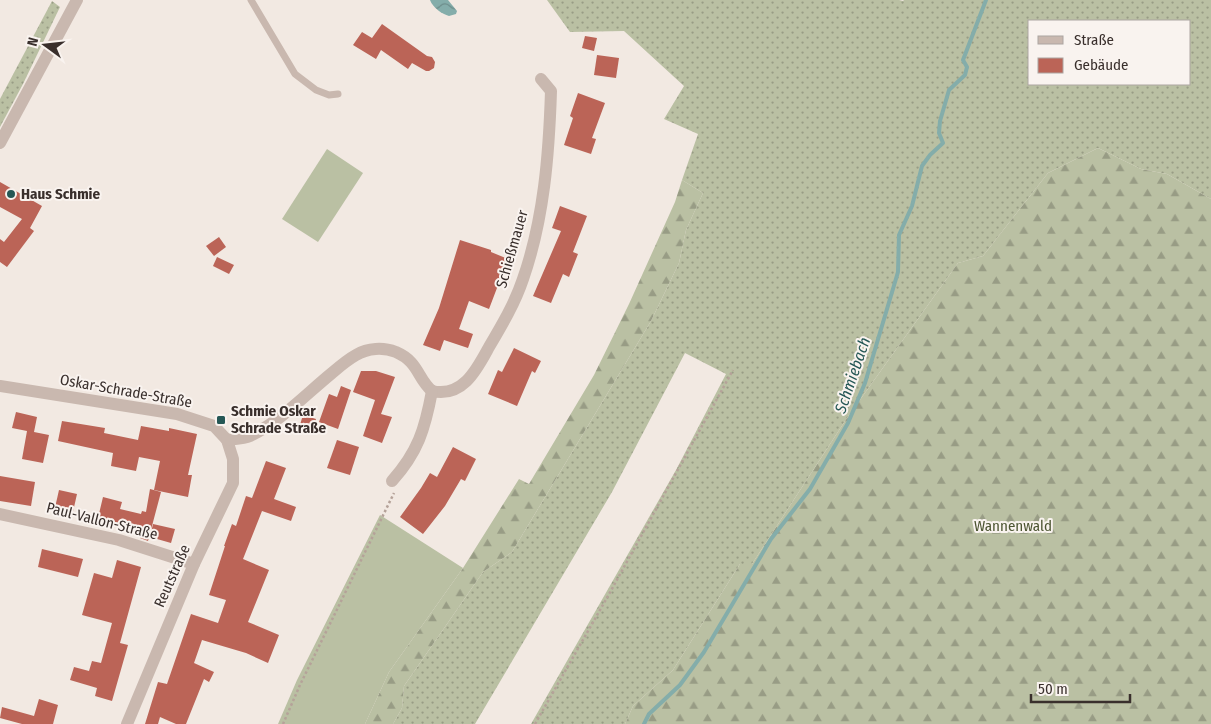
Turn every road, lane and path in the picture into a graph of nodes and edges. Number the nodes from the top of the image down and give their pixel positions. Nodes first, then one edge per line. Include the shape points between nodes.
1 (77, 0) edge
2 (251, 0) edge
3 (541, 78) dead end
4 (338, 94) dead end
5 (0, 143) edge
6 (733, 370) dead end
7 (0, 386) edge
8 (432, 391) junction
9 (227, 440) junction
10 (392, 481) joint
11 (0, 514) edge
12 (194, 564) junction
13 (127, 724) edge
14 (283, 724) edge
15 (535, 724) edge

1 - 5 street
2 - 4 lane via 296,74 316,90 329,95
3 - 8 street, Schießmauer via 551,91 547,150 535,238 523,279 475,373 454,390
6 - 15 path
7 - 9 street, Oskar-Schrade-Straße via 177,414 214,426
8 - 9 street via 410,361 397,352 370,350 343,364 268,425 248,436
8 - 10 street via 424,429 407,464
9 - 12 street, Reutstraße via 233,459 232,483
10 - 14 path via 396,488
11 - 12 street, Paul-Vallon-Straße via 119,540
12 - 13 street, Reutstraße

